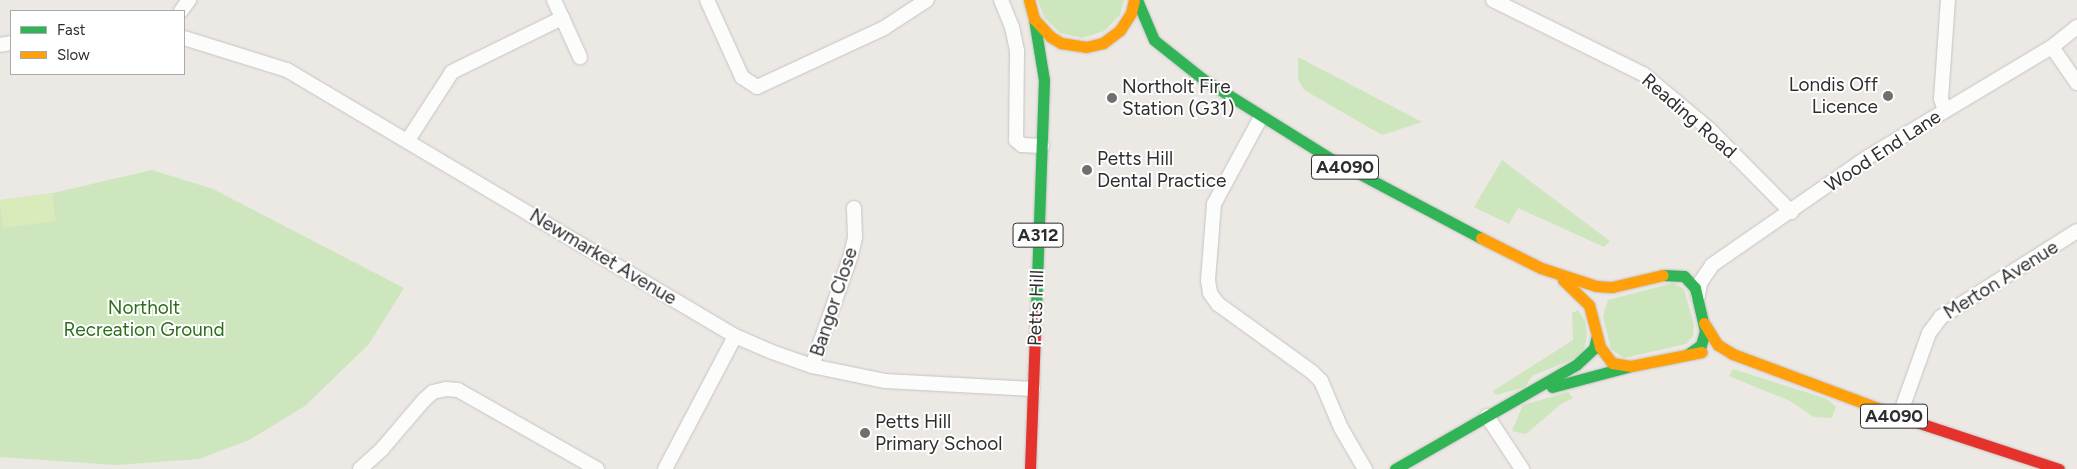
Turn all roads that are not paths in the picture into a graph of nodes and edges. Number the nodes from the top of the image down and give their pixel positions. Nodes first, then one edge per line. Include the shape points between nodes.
1 (554, 0) edge
2 (707, 0) edge
3 (927, 0) edge
4 (1001, 0) edge
5 (1135, 0) edge
6 (1493, 0) edge
7 (1948, 0) edge
8 (1028, 2) edge
9 (562, 18) junction
10 (1034, 19) junction
11 (2077, 27) edge
12 (185, 38) edge
13 (1103, 43) junction
14 (1161, 46) junction
15 (1086, 47) junction
16 (2052, 47) junction
17 (580, 57) dead end
18 (1044, 80) junction
19 (2077, 83) edge
20 (1945, 110) junction
21 (1262, 117) junction
22 (408, 140) junction
23 (1042, 146) junction
24 (854, 208) dead end
25 (1791, 212) junction
26 (2077, 231) edge
27 (1719, 260) junction
28 (1541, 268) junction
29 (1667, 274) junction
30 (1612, 287) junction
31 (1698, 296) junction
32 (1592, 313) junction
33 (1704, 323) junction
34 (735, 336) junction
35 (1597, 336) junction
36 (1688, 354) junction
37 (1733, 354) junction
38 (812, 366) junction
39 (1631, 366) junction
40 (1033, 389) junction
41 (1531, 393) junction
42 (1487, 416) junction
43 (1899, 417) junction
44 (360, 469) edge
45 (597, 469) edge
46 (665, 469) edge
47 (1030, 469) edge
48 (1365, 469) edge
49 (1395, 469) edge
50 (1522, 469) edge
51 (2059, 469) edge

1 - 9 street
2 - 3 street via 742,77 757,87 884,28
4 - 23 street via 1017,51 1016,140 1022,145
5 - 13 main road via 1126,22
5 - 14 main road, A4090 via 1144,24
6 - 25 street, Reading Road via 1643,74 1709,129
7 - 20 street via 1941,99
8 - 10 main road
9 - 17 street
9 - 22 street via 452,72
10 - 15 main road via 1050,37 1061,43
10 - 18 main road, Petts Hill / A312
11 - 16 street, Wood End Lane
12 - 22 street, Newmarket Avenue via 287,70
13 - 14 main road, A4090 via 1132,36
13 - 15 main road, Petts Hill
14 - 21 main road, A4090
15 - 18 main road, Petts Hill / A312 via 1060,56
16 - 19 street
16 - 20 street, Wood End Lane
18 - 23 main road, Petts Hill / A312
20 - 25 street, Wood End Lane via 1868,157
21 - 28 main road, A4090 via 1389,191
21 - 48 street via 1214,204 1208,280 1210,293 1218,304 1316,376
22 - 34 street, Newmarket Avenue
23 - 40 main road, Petts Hill / A312
24 - 38 street, Bangor Close via 855,237 851,255
25 - 27 street, Wood End Lane
26 - 43 street, Merton Avenue via 1940,317 1929,333
27 - 29 street, Wood End Lane
27 - 31 street, Wood End Lane via 1703,276
28 - 30 main road, A4090 via 1579,281
28 - 32 main road, A4090 via 1584,297
29 - 30 main road
29 - 31 main road via 1684,276
30 - 32 main road via 1598,293
31 - 33 main road
32 - 35 main road
33 - 36 main road via 1701,346
33 - 37 main road, A4090 via 1718,345
34 - 38 street, Newmarket Avenue
34 - 46 street
35 - 39 main road via 1604,356 1612,363
35 - 41 main road via 1594,348 1583,360
36 - 37 main road, A4090 via 1715,351
36 - 39 main road
37 - 43 main road, A4090
38 - 40 street, Newmarket Avenue via 885,381
39 - 41 main road
40 - 47 main road, Petts Hill / A312
41 - 42 main road
42 - 49 main road
42 - 50 street
43 - 51 main road, A4090
44 - 45 street via 382,449 424,400 433,392 446,389 458,390

